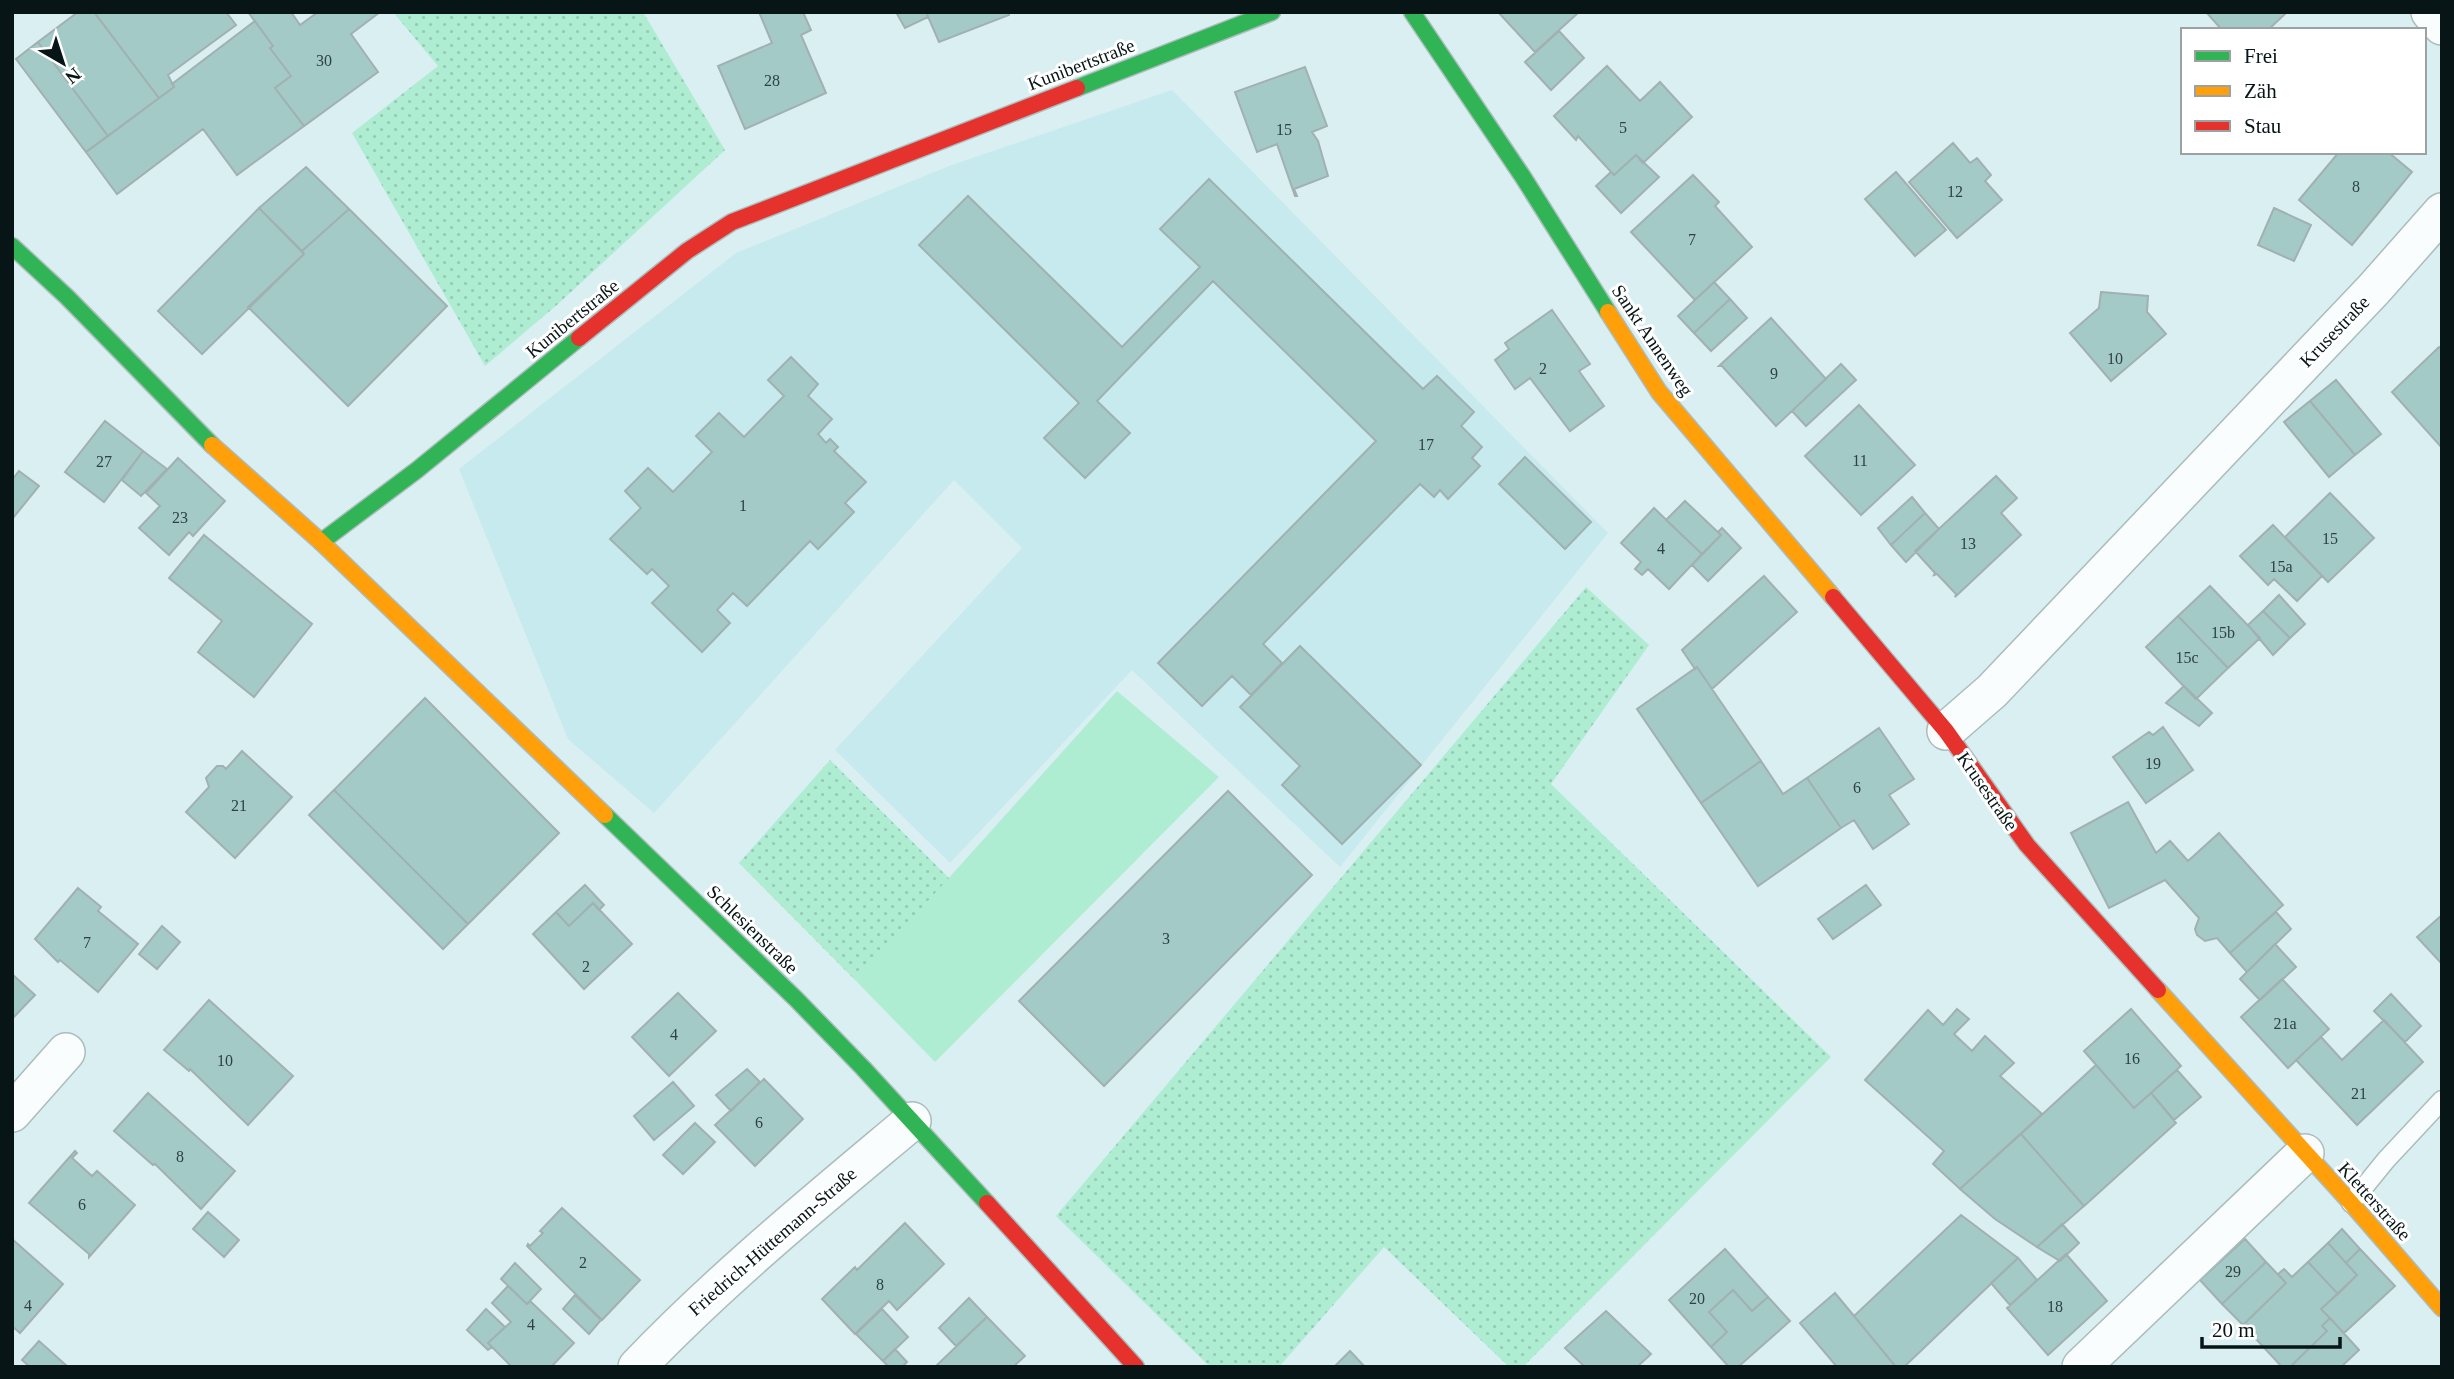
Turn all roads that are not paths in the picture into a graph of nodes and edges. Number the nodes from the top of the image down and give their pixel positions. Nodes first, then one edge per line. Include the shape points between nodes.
1 (1272, 12) edge
2 (1412, 12) edge
3 (2430, 12) edge
4 (2442, 26) edge
5 (2442, 212) edge
6 (12, 246) edge
7 (321, 542) junction
8 (1946, 731) junction
9 (66, 1052) dead end
10 (2442, 1100) edge
11 (12, 1113) edge
12 (912, 1121) junction
13 (2305, 1153) junction
14 (2351, 1203) junction
15 (2442, 1308) edge
16 (637, 1367) edge
17 (1136, 1367) edge
18 (2081, 1367) edge

1 - 7 street, Kunibertstraße via 732,222 687,251
2 - 8 street, Sankt Annenweg via 1659,392
3 - 4 street
5 - 8 street, Krusestraße via 2001,682
6 - 7 street via 196,431
7 - 12 street, Schlesienstraße via 786,989
8 - 13 street, Krusestraße via 2027,845
9 - 11 street
10 - 14 lane
12 - 16 street, Friedrich-Hüttemann-Straße via 676,1325
12 - 17 street, Schlesienstraße
13 - 14 street, Kletterstraße
13 - 18 street
14 - 15 street, Kletterstraße

